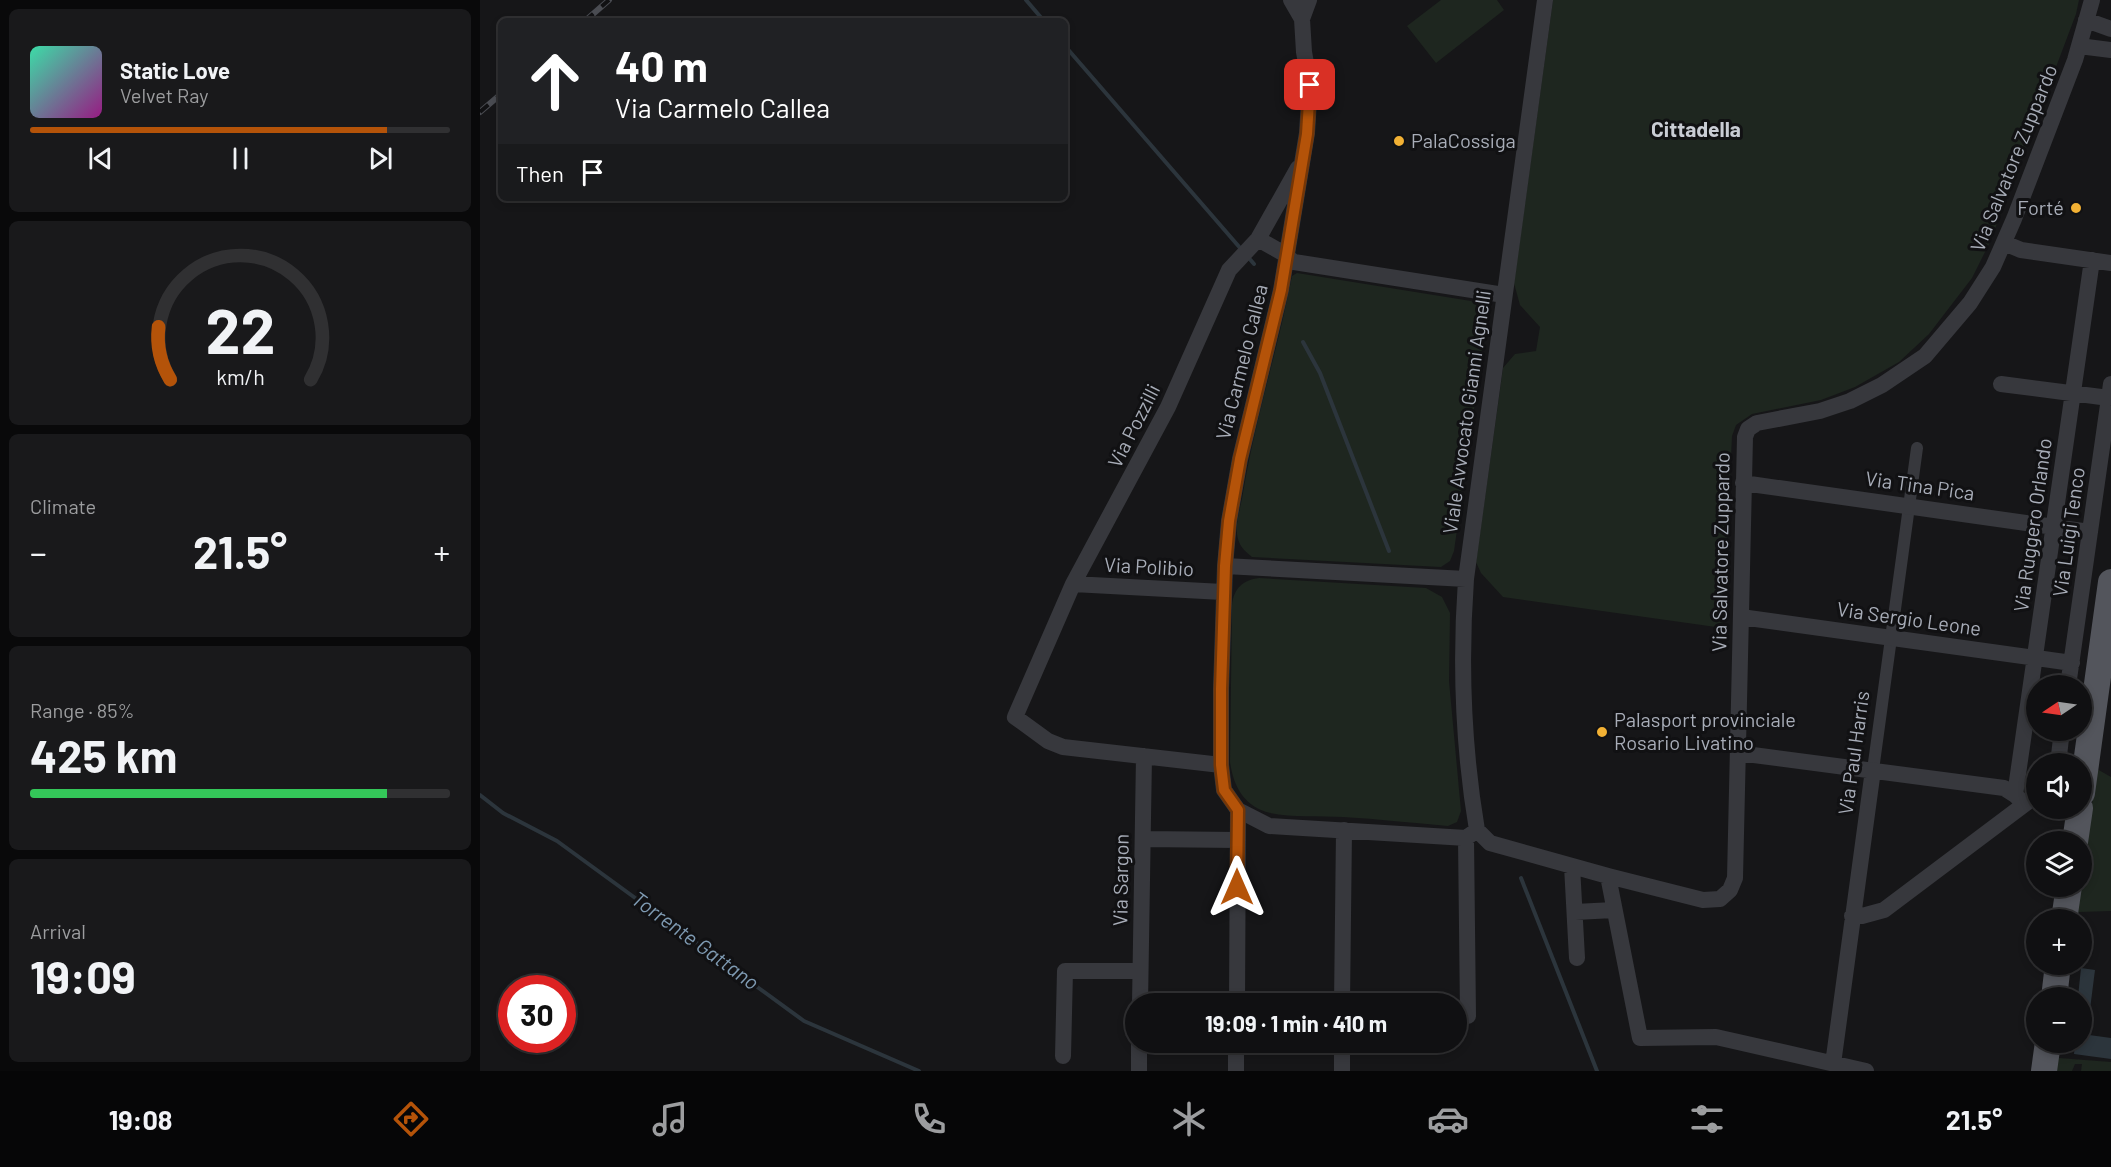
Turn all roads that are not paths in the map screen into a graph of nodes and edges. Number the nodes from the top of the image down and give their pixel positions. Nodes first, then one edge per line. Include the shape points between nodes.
1 (1291, 0) edge
2 (1308, 0) edge
3 (1545, 0) edge
4 (2092, 0) edge
5 (1302, 19) junction
6 (2086, 20) junction
7 (2111, 29) edge
8 (2079, 46) junction
9 (2111, 50) edge
10 (1303, 163) junction
11 (1258, 240) junction
12 (2004, 243) junction
13 (1287, 259) junction
14 (2092, 261) junction
15 (2111, 263) edge
16 (1504, 295) junction
17 (2001, 384) dead end
18 (2110, 391) edge
19 (2073, 394) junction
20 (1917, 448) dead end
21 (1743, 483) junction
22 (1909, 506) junction
23 (2054, 527) junction
24 (2090, 532) junction
25 (1225, 566) junction
26 (1466, 579) junction
27 (2111, 582) edge
28 (1074, 584) junction
29 (1223, 592) junction
30 (1741, 617) junction
31 (1891, 638) junction
32 (2035, 658) junction
33 (2072, 663) junction
34 (2070, 675) edge
35 (1738, 753) junction
36 (2029, 753) edge
37 (2087, 753) edge
38 (1144, 756) junction
39 (1221, 765) junction
40 (1873, 770) junction
41 (2026, 798) edge
42 (1238, 810) junction
43 (1344, 830) junction
44 (1472, 834) junction
45 (1143, 839) junction
46 (1238, 840) junction
47 (1572, 866) junction
48 (1608, 876) junction
49 (1614, 910) junction
50 (1575, 912) junction
51 (1852, 916) junction
52 (1577, 958) dead end
53 (1140, 971) junction
54 (1140, 993) edge
55 (1236, 993) edge
56 (1342, 993) edge
57 (1468, 1016) dead end
58 (1139, 1053) edge
59 (1236, 1053) edge
60 (1342, 1053) edge
61 (2046, 1053) edge
62 (1063, 1056) dead end
63 (1833, 1064) junction
64 (1139, 1071) edge
65 (1236, 1071) edge
66 (1342, 1071) edge
67 (1866, 1071) edge
68 (2044, 1071) edge

1 - 5 street
2 - 5 street, Via Carmelo Callea
3 - 16 street, Viale Avvocato Gianni Agnelli
4 - 6 street, Via Salvatore Zuppardo
5 - 10 street, Via Carmelo Callea via 1310,85
6 - 7 street
6 - 8 street, Via Salvatore Zuppardo
8 - 9 street
8 - 12 street, Via Salvatore Zuppardo
10 - 11 street, Via Pozzilli
10 - 13 street, Via Carmelo Callea
11 - 13 street
11 - 28 street, Via Pozzilli via 1229,270 1168,406
12 - 14 street via 2021,250
12 - 21 street, Via Salvatore Zuppardo via 1994,267 1970,303 1910,368 1850,400 1820,411 1757,423 1748,429
13 - 16 street
13 - 25 street, Via Carmelo Callea via 1240,459
14 - 15 street
14 - 19 street, Via Ruggero Orlando
16 - 26 street, Viale Avvocato Gianni Agnelli
17 - 19 street
18 - 19 street
18 - 24 street, Via Luigi Tenco
19 - 23 street, Via Ruggero Orlando
20 - 22 street, Via Paul Harris
21 - 22 street, Via Tina Pica
21 - 30 street, Via Salvatore Zuppardo
22 - 23 street, Via Tina Pica
22 - 31 street, Via Paul Harris
23 - 24 street, Via Tina Pica
23 - 32 street, Via Ruggero Orlando
24 - 33 street, Via Luigi Tenco
25 - 26 street
25 - 29 street, Via Carmelo Callea
26 - 44 street, Viale Avvocato Gianni Agnelli via 1462,628 1464,716
27 - 37 main road
28 - 29 street, Via Polibio
28 - 38 street, Via Pozzilli via 1015,717 1063,747
29 - 39 street, Via Carmelo Callea
30 - 31 street, Via Sergio Leone
30 - 35 street, Via Salvatore Zuppardo
31 - 32 street, Via Sergio Leone
31 - 40 street, Via Paul Harris
32 - 33 street, Via Sergio Leone
32 - 36 street, Via Ruggero Orlando
33 - 34 street, Via Luigi Tenco
35 - 40 street
35 - 48 street, Via Salvatore Zuppardo via 1736,878 1730,890 1720,899 1703,900
38 - 39 street
38 - 45 street, Via Sargon
39 - 42 street, Via Carmelo Callea via 1224,790
40 - 41 street via 2004,788
40 - 51 street, Via Paul Harris
41 - 51 street via 1884,910
42 - 43 street via 1269,825
42 - 46 street
43 - 44 street
43 - 56 street
44 - 47 street, Via Salvatore Zuppardo via 1490,843
44 - 57 street, Viale Avvocato Gianni Agnelli
45 - 46 street
45 - 53 street, Via Sargon
46 - 55 street
47 - 48 street, Via Salvatore Zuppardo
47 - 50 street
48 - 49 street
49 - 50 street
49 - 63 street via 1640,1038 1716,1037
50 - 52 street
51 - 63 street, Via Paul Harris
53 - 54 street, Via Sargon
53 - 62 street via 1065,972
58 - 64 street
59 - 65 street
60 - 66 street
61 - 68 main road
63 - 67 street

